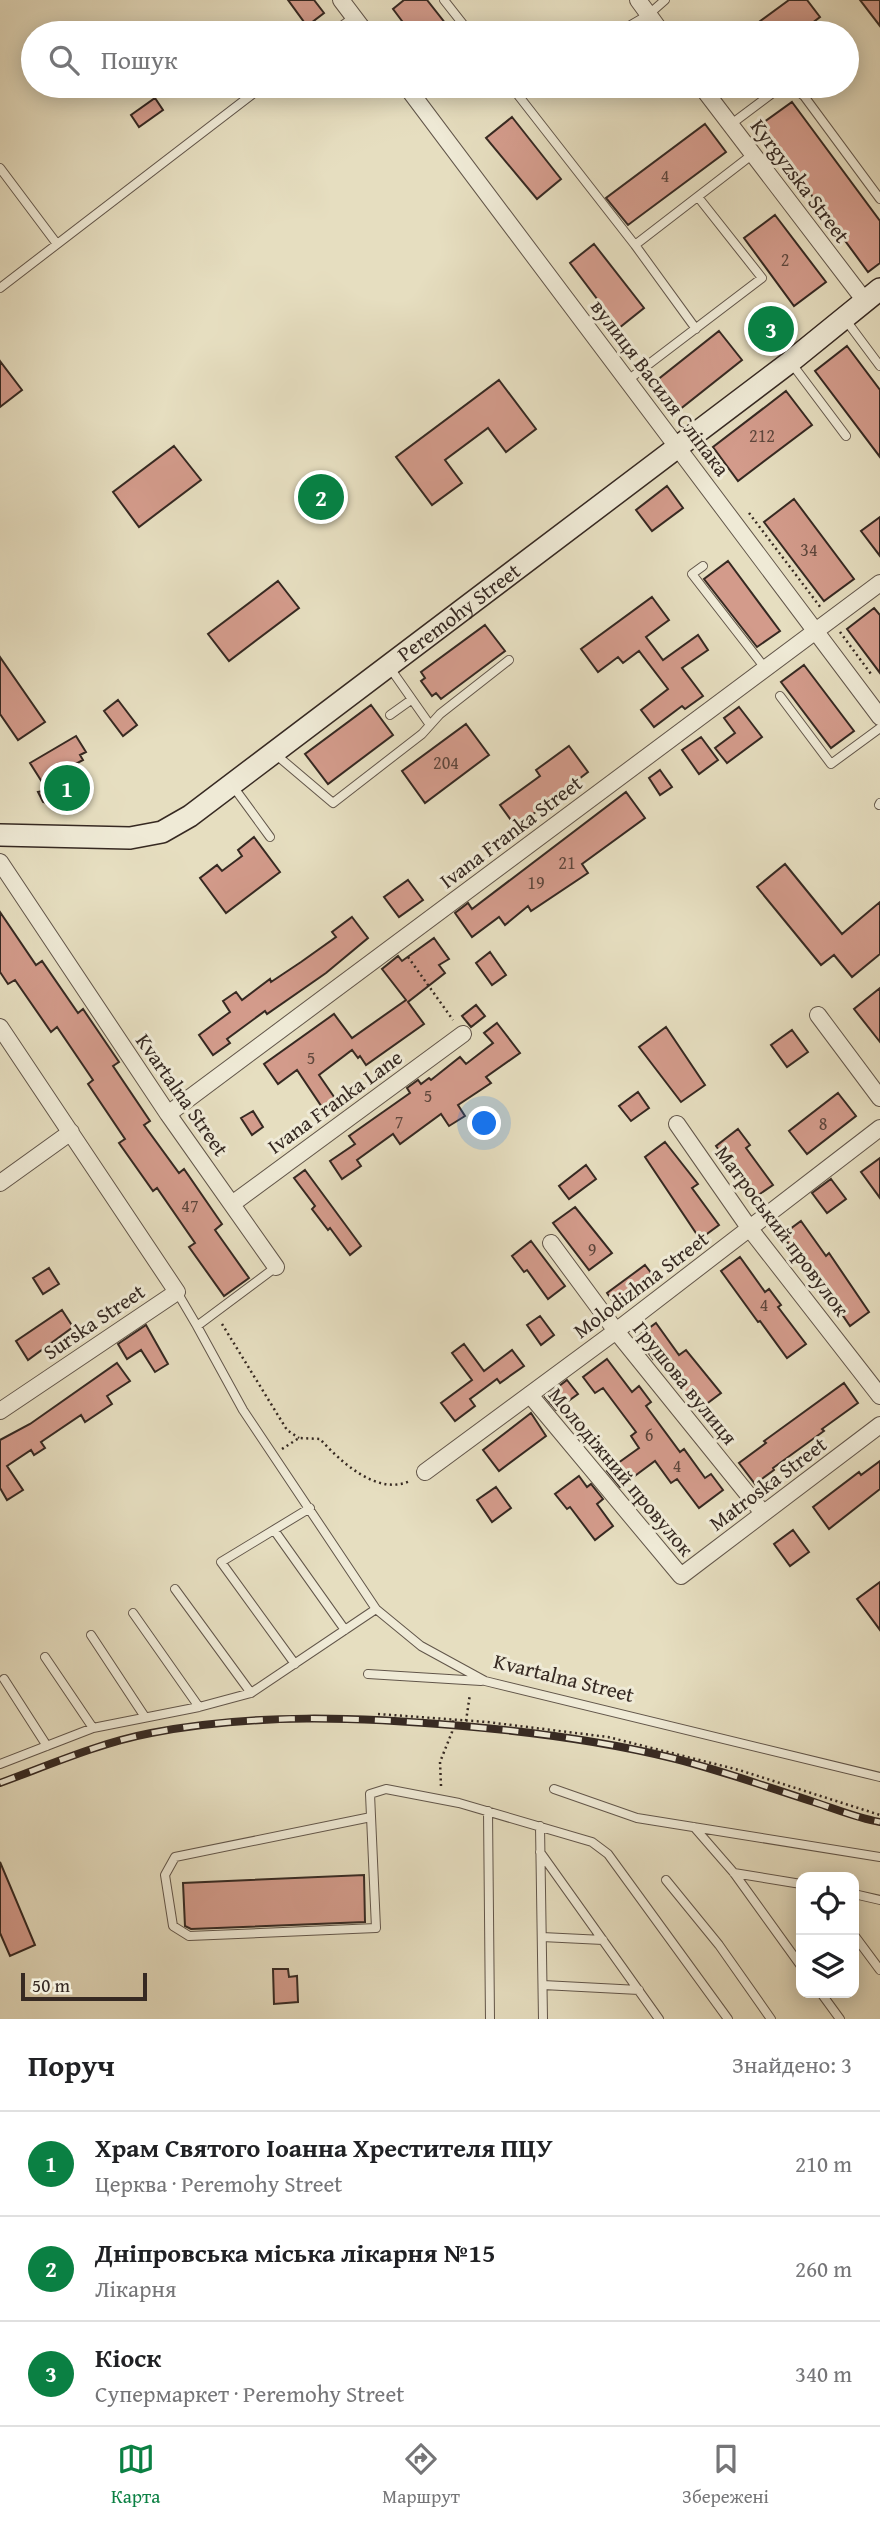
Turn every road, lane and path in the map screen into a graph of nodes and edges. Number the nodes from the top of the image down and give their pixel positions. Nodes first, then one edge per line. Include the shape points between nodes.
1 (341, 0) edge
2 (444, 0) edge
3 (638, 0) edge
4 (665, 0) edge
5 (648, 15) junction
6 (354, 17) junction
7 (348, 21) edge
8 (357, 21) edge
9 (461, 21) edge
10 (638, 21) edge
11 (653, 21) edge
12 (247, 98) edge
13 (415, 98) edge
14 (520, 98) edge
15 (710, 98) edge
16 (766, 98) edge
17 (805, 98) edge
18 (730, 125) junction
19 (753, 154) junction
20 (0, 168) edge
21 (698, 197) junction
22 (880, 199) edge
23 (57, 244) junction
24 (635, 245) junction
25 (0, 288) edge
26 (873, 295) edge
27 (844, 317) junction
28 (696, 329) junction
29 (790, 362) junction
30 (880, 366) edge
31 (628, 380) junction
32 (846, 436) dead end
33 (678, 447) junction
34 (703, 566) dead end
35 (880, 583) edge
36 (815, 631) junction
37 (509, 660) dead end
38 (388, 666) junction
39 (765, 668) junction
40 (780, 696) dead end
41 (411, 700) junction
42 (390, 715) dead end
43 (880, 717) edge
44 (430, 725) junction
45 (880, 728) edge
46 (274, 753) junction
47 (232, 785) junction
48 (0, 835) edge
49 (270, 837) dead end
50 (0, 862) edge
51 (397, 943) junction
52 (818, 1015) dead end
53 (0, 1027) edge
54 (463, 1034) joint
55 (880, 1098) edge
56 (168, 1114) junction
57 (677, 1124) dead end
58 (880, 1128) edge
59 (71, 1132) junction
60 (0, 1184) edge
61 (232, 1204) junction
62 (750, 1229) junction
63 (551, 1243) dead end
64 (276, 1267) joint
65 (177, 1292) junction
66 (215, 1312) junction
67 (197, 1326) junction
68 (616, 1331) junction
69 (530, 1395) junction
70 (880, 1396) edge
71 (0, 1411) edge
72 (880, 1425) edge
73 (299, 1438) junction
74 (274, 1454) junction
75 (425, 1472) joint
76 (310, 1508) junction
77 (763, 1513) junction
78 (274, 1530) junction
79 (681, 1576) joint
80 (175, 1589) dead end
81 (376, 1609) junction
82 (134, 1613) dead end
83 (345, 1630) junction
84 (91, 1635) dead end
85 (45, 1657) dead end
86 (295, 1664) junction
87 (369, 1674) dead end
88 (4, 1679) dead end
89 (472, 1680) junction
90 (485, 1681) junction
91 (251, 1693) junction
92 (199, 1707) junction
93 (378, 1714) dead end
94 (145, 1717) junction
95 (453, 1720) junction
96 (466, 1720) junction
97 (93, 1728) junction
98 (47, 1746) junction
99 (0, 1763) edge
100 (880, 1777) edge
101 (554, 1789) dead end
102 (442, 1800) junction
103 (488, 1811) junction
104 (880, 1815) edge
105 (371, 1817) junction
106 (540, 1826) junction
107 (694, 1827) junction
108 (540, 1852) junction
109 (880, 1857) edge
110 (734, 1873) junction
111 (666, 1880) dead end
112 (796, 1883) edge
113 (859, 1895) edge
114 (880, 1900) edge
115 (542, 1937) junction
116 (603, 1940) junction
117 (859, 1942) edge
118 (796, 1959) edge
119 (880, 1970) edge
120 (543, 1985) junction
121 (639, 1990) junction
122 (825, 1998) edge
123 (490, 2019) edge
124 (543, 2019) edge
125 (659, 2019) edge
126 (728, 2019) edge
127 (771, 2019) edge
128 (840, 2019) edge

1 - 6 street
2 - 9 lane
3 - 5 street
4 - 5 lane
5 - 10 lane
5 - 11 street
6 - 7 lane
6 - 8 street
12 - 23 lane
13 - 31 street, вулиця Василя Сліпака
14 - 24 lane
15 - 18 street, Kyrgyzska Street
16 - 18 lane
17 - 22 lane
18 - 19 street, Kyrgyzska Street
19 - 21 lane
19 - 26 street, Kyrgyzska Street
20 - 23 lane
21 - 24 lane
21 - 28 lane via 762,278
23 - 25 lane
24 - 28 lane
26 - 27 street, Peremohy Street
27 - 29 street, Peremohy Street
27 - 30 lane
28 - 31 lane
29 - 32 lane
29 - 33 street, Peremohy Street
31 - 33 street, вулиця Василя Сліпака
33 - 36 street, вулиця Василя Сліпака
33 - 38 street, Peremohy Street
34 - 39 lane via 692,575
35 - 36 street, Ivana Franka Street
36 - 39 street, Ivana Franka Street
36 - 43 street, вулиця Василя Сліпака
37 - 44 lane
38 - 41 lane
38 - 46 street, Peremohy Street
39 - 51 street, Ivana Franka Street
40 - 45 lane via 831,764
41 - 42 lane
41 - 44 lane
44 - 46 lane via 333,803
46 - 47 street, Peremohy Street
47 - 48 street, Peremohy Street via 162,832 130,838
47 - 49 lane
50 - 56 street, Kvartalna Street
51 - 54 path
51 - 56 street, Ivana Franka Street
52 - 55 street
53 - 59 street, Kvartalna Street
54 - 61 street, Ivana Franka Lane
56 - 61 street, Kvartalna Street
57 - 62 street, Матроський провулок
58 - 62 street, Molodizhna Street
59 - 60 street
59 - 65 street, Kvartalna Street
61 - 64 street, Kvartalna Street
62 - 68 street, Molodizhna Street
62 - 70 street, Матроський провулок
63 - 68 street, Грушова вулиця
64 - 66 lane, Kvartalna Street
65 - 67 lane, Kvartalna Street
65 - 71 street, Surska Street
66 - 67 lane, Kvartalna Street
66 - 73 path via 287,1430
67 - 74 lane, Kvartalna Street via 243,1410
68 - 69 street, Molodizhna Street
68 - 77 street, Грушова вулиця
69 - 75 street, Molodizhna Street
69 - 79 street, Молодіжний провулок
72 - 77 street, Matroska Street
73 - 74 path
73 - 75 path via 320,1439 342,1463 386,1486 406,1483
74 - 76 lane, Kvartalna Street
76 - 78 lane
76 - 81 lane, Kvartalna Street
77 - 79 street, Matroska Street
78 - 83 lane
78 - 86 lane via 221,1562
80 - 91 lane
81 - 83 lane
81 - 90 lane, Kvartalna Street via 421,1646
82 - 92 lane
83 - 86 lane
84 - 94 lane
85 - 97 lane
86 - 91 lane
87 - 89 lane
88 - 98 lane
89 - 90 lane
89 - 96 path
90 - 100 lane, Kvartalna Street
91 - 92 lane
92 - 94 lane
93 - 95 path
94 - 97 lane
95 - 96 path
95 - 102 path via 440,1762
96 - 104 path via 608,1737 739,1770
97 - 98 lane
98 - 99 lane
101 - 107 lane via 637,1818
102 - 103 lane
102 - 105 lane via 386,1789 370,1794
103 - 106 lane
103 - 123 lane
105 - 105 lane via 376,1928 189,1936 173,1926 165,1875 175,1857
106 - 108 lane
106 - 126 lane via 592,1842 608,1854
107 - 109 lane
107 - 110 lane
108 - 115 lane
108 - 116 lane
110 - 112 lane
110 - 118 lane
111 - 127 lane
113 - 114 lane
115 - 116 lane
115 - 120 lane
116 - 121 lane
117 - 119 lane
120 - 121 lane
120 - 124 lane
121 - 125 lane
122 - 128 lane

